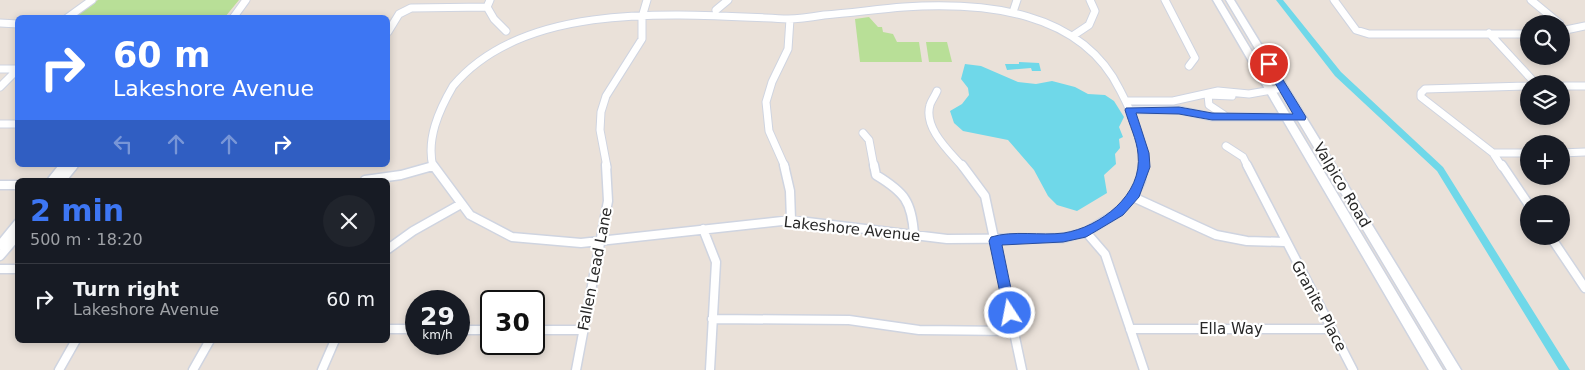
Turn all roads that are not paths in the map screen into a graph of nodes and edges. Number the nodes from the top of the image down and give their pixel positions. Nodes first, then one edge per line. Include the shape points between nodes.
1 (92, 0) edge
2 (246, 0) edge
3 (490, 0) edge
4 (728, 0) edge
5 (1017, 0) edge
6 (1090, 0) edge
7 (1165, 0) edge
8 (1217, 0) edge
9 (1230, 0) edge
10 (1334, 0) edge
11 (1531, 0) edge
12 (941, 3) edge
13 (649, 5) edge
14 (487, 7) junction
15 (637, 7) dead end
16 (662, 7) dead end
17 (716, 10) junction
18 (1013, 12) junction
19 (72, 15) edge
20 (235, 15) edge
21 (1548, 15) edge
22 (790, 19) junction
23 (0, 23) edge
24 (15, 24) edge
25 (1585, 26) edge
26 (1570, 27) edge
27 (390, 28) edge
28 (514, 28) dead end
29 (506, 31) junction
30 (1490, 33) junction
31 (1520, 34) edge
32 (1074, 35) junction
33 (500, 36) dead end
34 (486, 48) dead end
35 (1189, 66) dead end
36 (0, 69) edge
37 (15, 69) edge
38 (15, 71) edge
39 (1528, 75) edge
40 (1520, 86) edge
41 (1570, 86) edge
42 (1585, 86) edge
43 (0, 87) edge
44 (1283, 88) junction
45 (1270, 90) junction
46 (937, 91) dead end
47 (1208, 94) junction
48 (1128, 106) junction
49 (1228, 117) junction
50 (1286, 117) junction
51 (1301, 117) junction
52 (0, 124) edge
53 (15, 124) edge
54 (862, 133) dead end
55 (1226, 146) dead end
56 (1570, 152) edge
57 (1585, 152) edge
58 (1493, 153) junction
59 (1520, 153) edge
60 (433, 166) junction
61 (62, 167) edge
62 (72, 167) edge
63 (54, 178) edge
64 (64, 178) edge
65 (379, 178) edge
66 (0, 185) edge
67 (15, 185) edge
68 (1522, 195) edge
69 (1133, 197) junction
70 (462, 204) junction
71 (791, 220) junction
72 (15, 227) edge
73 (703, 229) junction
74 (1086, 232) junction
75 (914, 235) junction
76 (15, 238) edge
77 (602, 241) junction
78 (995, 241) junction
79 (1285, 242) junction
80 (0, 245) edge
81 (1556, 245) edge
82 (390, 248) edge
83 (0, 256) edge
84 (0, 269) edge
85 (15, 269) edge
86 (1585, 288) edge
87 (712, 319) junction
88 (390, 329) edge
89 (1130, 329) junction
90 (1332, 329) junction
91 (405, 330) edge
92 (545, 330) edge
93 (584, 330) junction
94 (1013, 331) junction
95 (74, 343) edge
96 (208, 343) edge
97 (334, 343) edge
98 (60, 370) edge
99 (194, 370) edge
100 (322, 370) edge
101 (576, 370) edge
102 (710, 370) edge
103 (1022, 370) edge
104 (1144, 370) edge
105 (1353, 370) edge
106 (1436, 370) edge
107 (1454, 370) edge

1 - 19 street
2 - 20 street
3 - 14 street
4 - 17 street
5 - 18 street
6 - 32 street via 1095,11 1089,25
7 - 35 street via 1195,58
8 - 45 main road, Valpico Road
9 - 44 main road, Valpico Road
10 - 30 street via 1356,30 1369,34
11 - 21 street
12 - 18 street
12 - 22 street
13 - 15 street
13 - 77 street, Fallen Lead Lane via 642,17 642,39 606,96 601,112 608,201
14 - 27 street via 411,8 402,10
14 - 29 street
16 - 17 street
17 - 22 street
18 - 32 street
22 - 71 street via 790,45 771,82 766,101 770,136 787,172
23 - 24 street
25 - 26 street
28 - 29 street
29 - 33 street
30 - 31 street
30 - 39 street
32 - 48 street, Lakeshore Avenue via 1104,63
34 - 60 street via 465,67 449,93 432,134 430,151
36 - 37 street
38 - 43 street
40 - 58 street via 1425,89 1421,93 1421,97
41 - 42 street
44 - 45 street
44 - 51 main road, Valpico Road
45 - 47 street via 1216,97
45 - 50 main road, Valpico Road
46 - 78 street via 929,107 930,122 940,140 973,177 985,196
47 - 48 street
47 - 49 street via 1209,105
48 - 49 street
48 - 69 street, Lakeshore Avenue via 1144,153 1144,167
49 - 50 street
50 - 51 street
50 - 106 main road, Valpico Road
51 - 107 main road, Valpico Road
52 - 53 street
54 - 75 street via 869,140 876,175 899,189 911,206
55 - 79 street, Granite Place via 1243,158
56 - 57 street
58 - 59 street
58 - 68 street
60 - 65 street
60 - 70 street, Lakeshore Avenue
61 - 63 street
62 - 64 street
66 - 67 street
69 - 74 street, Lakeshore Avenue via 1119,212
69 - 79 street via 1198,228 1232,239
70 - 77 street, Lakeshore Avenue via 470,215 512,237 581,243
70 - 82 street
71 - 73 street, Lakeshore Avenue
71 - 75 street, Lakeshore Avenue
72 - 80 street
73 - 77 street, Lakeshore Avenue
73 - 87 street via 716,262
74 - 78 street, Lakeshore Avenue via 1063,238
74 - 89 street via 1105,254
75 - 78 street, Lakeshore Avenue
76 - 83 street
77 - 93 street, Fallen Lead Lane
78 - 94 street
79 - 90 street, Granite Place
81 - 86 street
84 - 85 street
87 - 94 street via 849,320 919,330
87 - 102 street
88 - 91 street
89 - 90 street, Ella Way
89 - 104 street
90 - 105 street, Granite Place
92 - 93 street
93 - 101 street, Fallen Lead Lane
94 - 103 street
95 - 98 street
96 - 99 street
97 - 100 street

